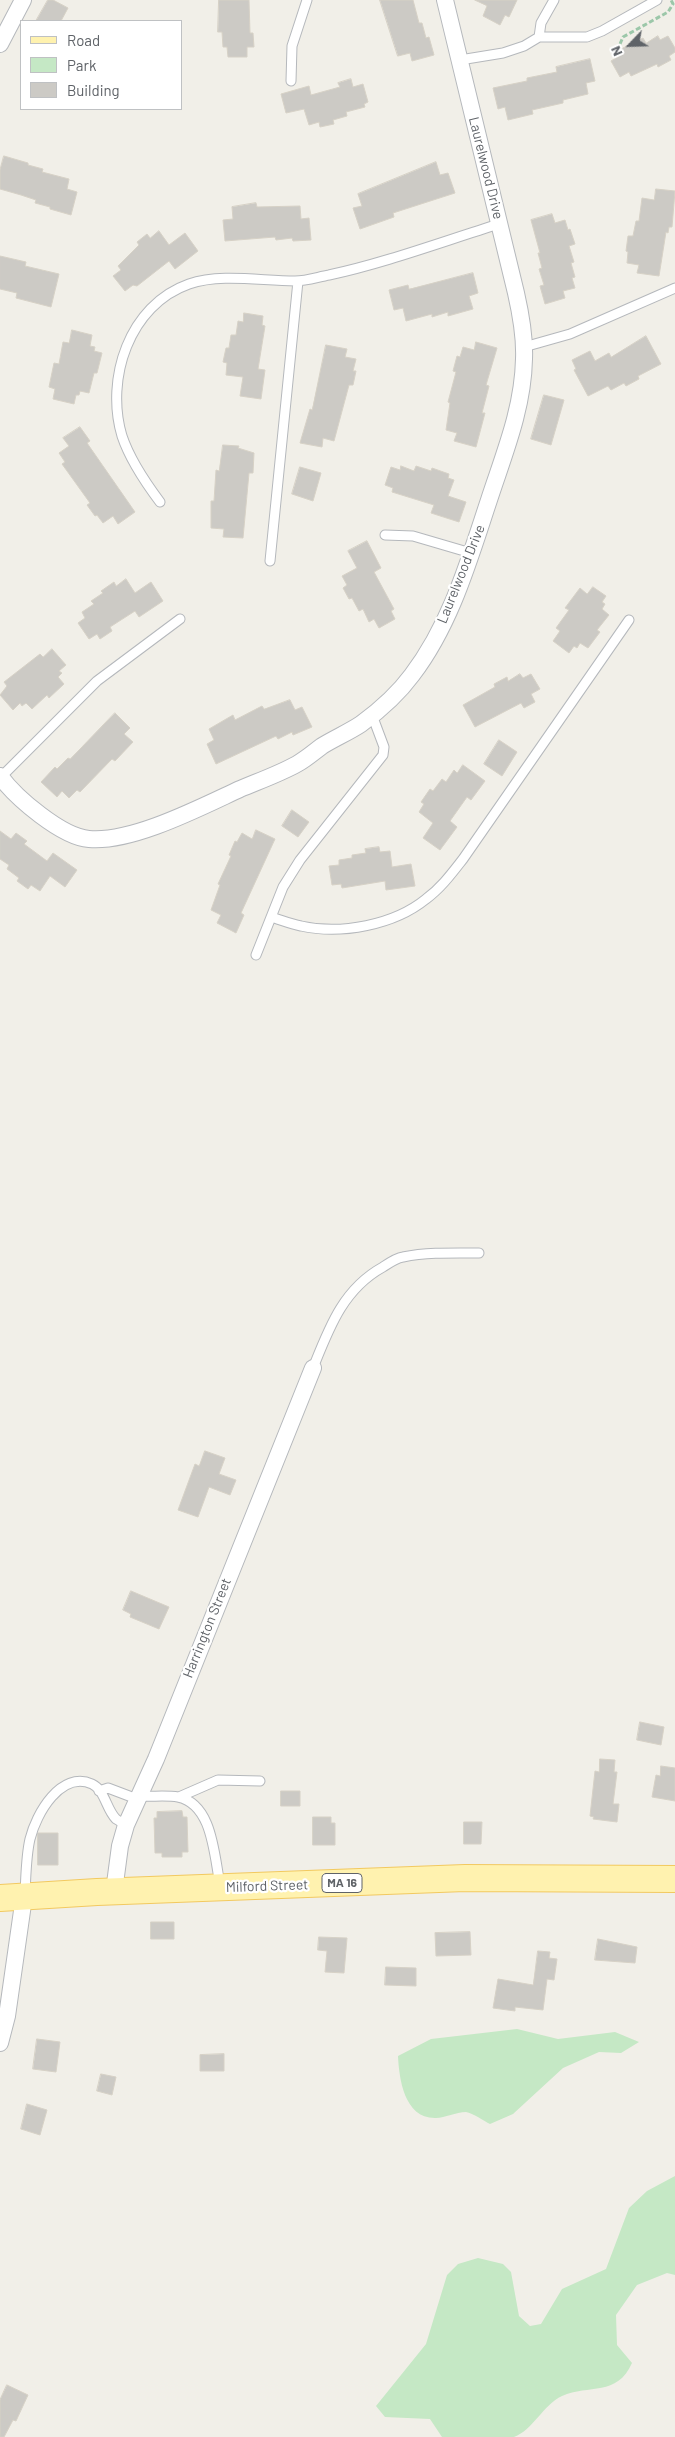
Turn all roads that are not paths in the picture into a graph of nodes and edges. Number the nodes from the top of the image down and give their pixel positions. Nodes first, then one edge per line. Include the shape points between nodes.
1 (23, 0) edge
2 (307, 0) edge
3 (445, 0) edge
4 (554, 0) edge
5 (657, 0) edge
6 (6, 20) edge
7 (539, 37) junction
8 (0, 44) edge
9 (460, 60) junction
10 (291, 81) dead end
11 (500, 224) junction
12 (298, 281) junction
13 (675, 287) edge
14 (524, 347) junction
15 (160, 502) dead end
16 (384, 535) dead end
17 (471, 553) junction
18 (270, 561) dead end
19 (180, 619) dead end
20 (628, 620) dead end
21 (372, 715) junction
22 (0, 777) edge
23 (271, 917) junction
24 (256, 955) dead end
25 (480, 1253) dead end
26 (313, 1368) joint
27 (260, 1781) dead end
28 (100, 1791) junction
29 (179, 1797) junction
30 (138, 1798) junction
31 (126, 1825) junction
32 (675, 1879) edge
33 (221, 1887) junction
34 (114, 1891) junction
35 (11, 1897) edge
36 (5, 2000) edge
37 (0, 2043) edge

1 - 6 street
2 - 10 lane via 292,46
3 - 9 street, Laurelwood Drive
4 - 7 lane via 541,23
5 - 7 lane via 587,37
6 - 8 street
7 - 9 lane via 503,53
9 - 11 street, Laurelwood Drive
11 - 12 lane
11 - 14 street, Laurelwood Drive via 519,308
12 - 15 lane via 213,279 189,284 148,312 131,335 121,363 117,398 122,435 133,461
12 - 18 lane
13 - 14 lane via 570,334
14 - 17 street, Laurelwood Drive via 520,400 513,432
16 - 17 lane via 413,536
17 - 21 street, Laurelwood Drive via 451,606 433,641 412,674
19 - 22 lane via 97,681
20 - 23 lane via 463,859 426,899 404,914 378,923 346,927 301,926
21 - 22 street, Laurelwood Drive via 298,764 186,814 111,838 88,839 68,833 25,802
21 - 23 lane via 384,747 383,755 300,860 283,887
23 - 24 lane
25 - 26 lane via 401,1257 372,1273 343,1300
26 - 30 street, Harrington Street
27 - 29 lane via 218,1780
28 - 30 lane via 108,1788
28 - 31 lane via 116,1819
28 - 35 lane via 93,1785 76,1781 61,1788 51,1798 35,1824
29 - 30 lane
29 - 33 lane via 199,1809 203,1816
30 - 31 street, Harrington Street
31 - 34 street, Harrington Street
32 - 33 main road, Milford Street / MA 16 via 465,1878
33 - 34 main road, Milford Street / MA 16
34 - 35 main road, Milford Street / MA 16
35 - 36 street
36 - 37 street

